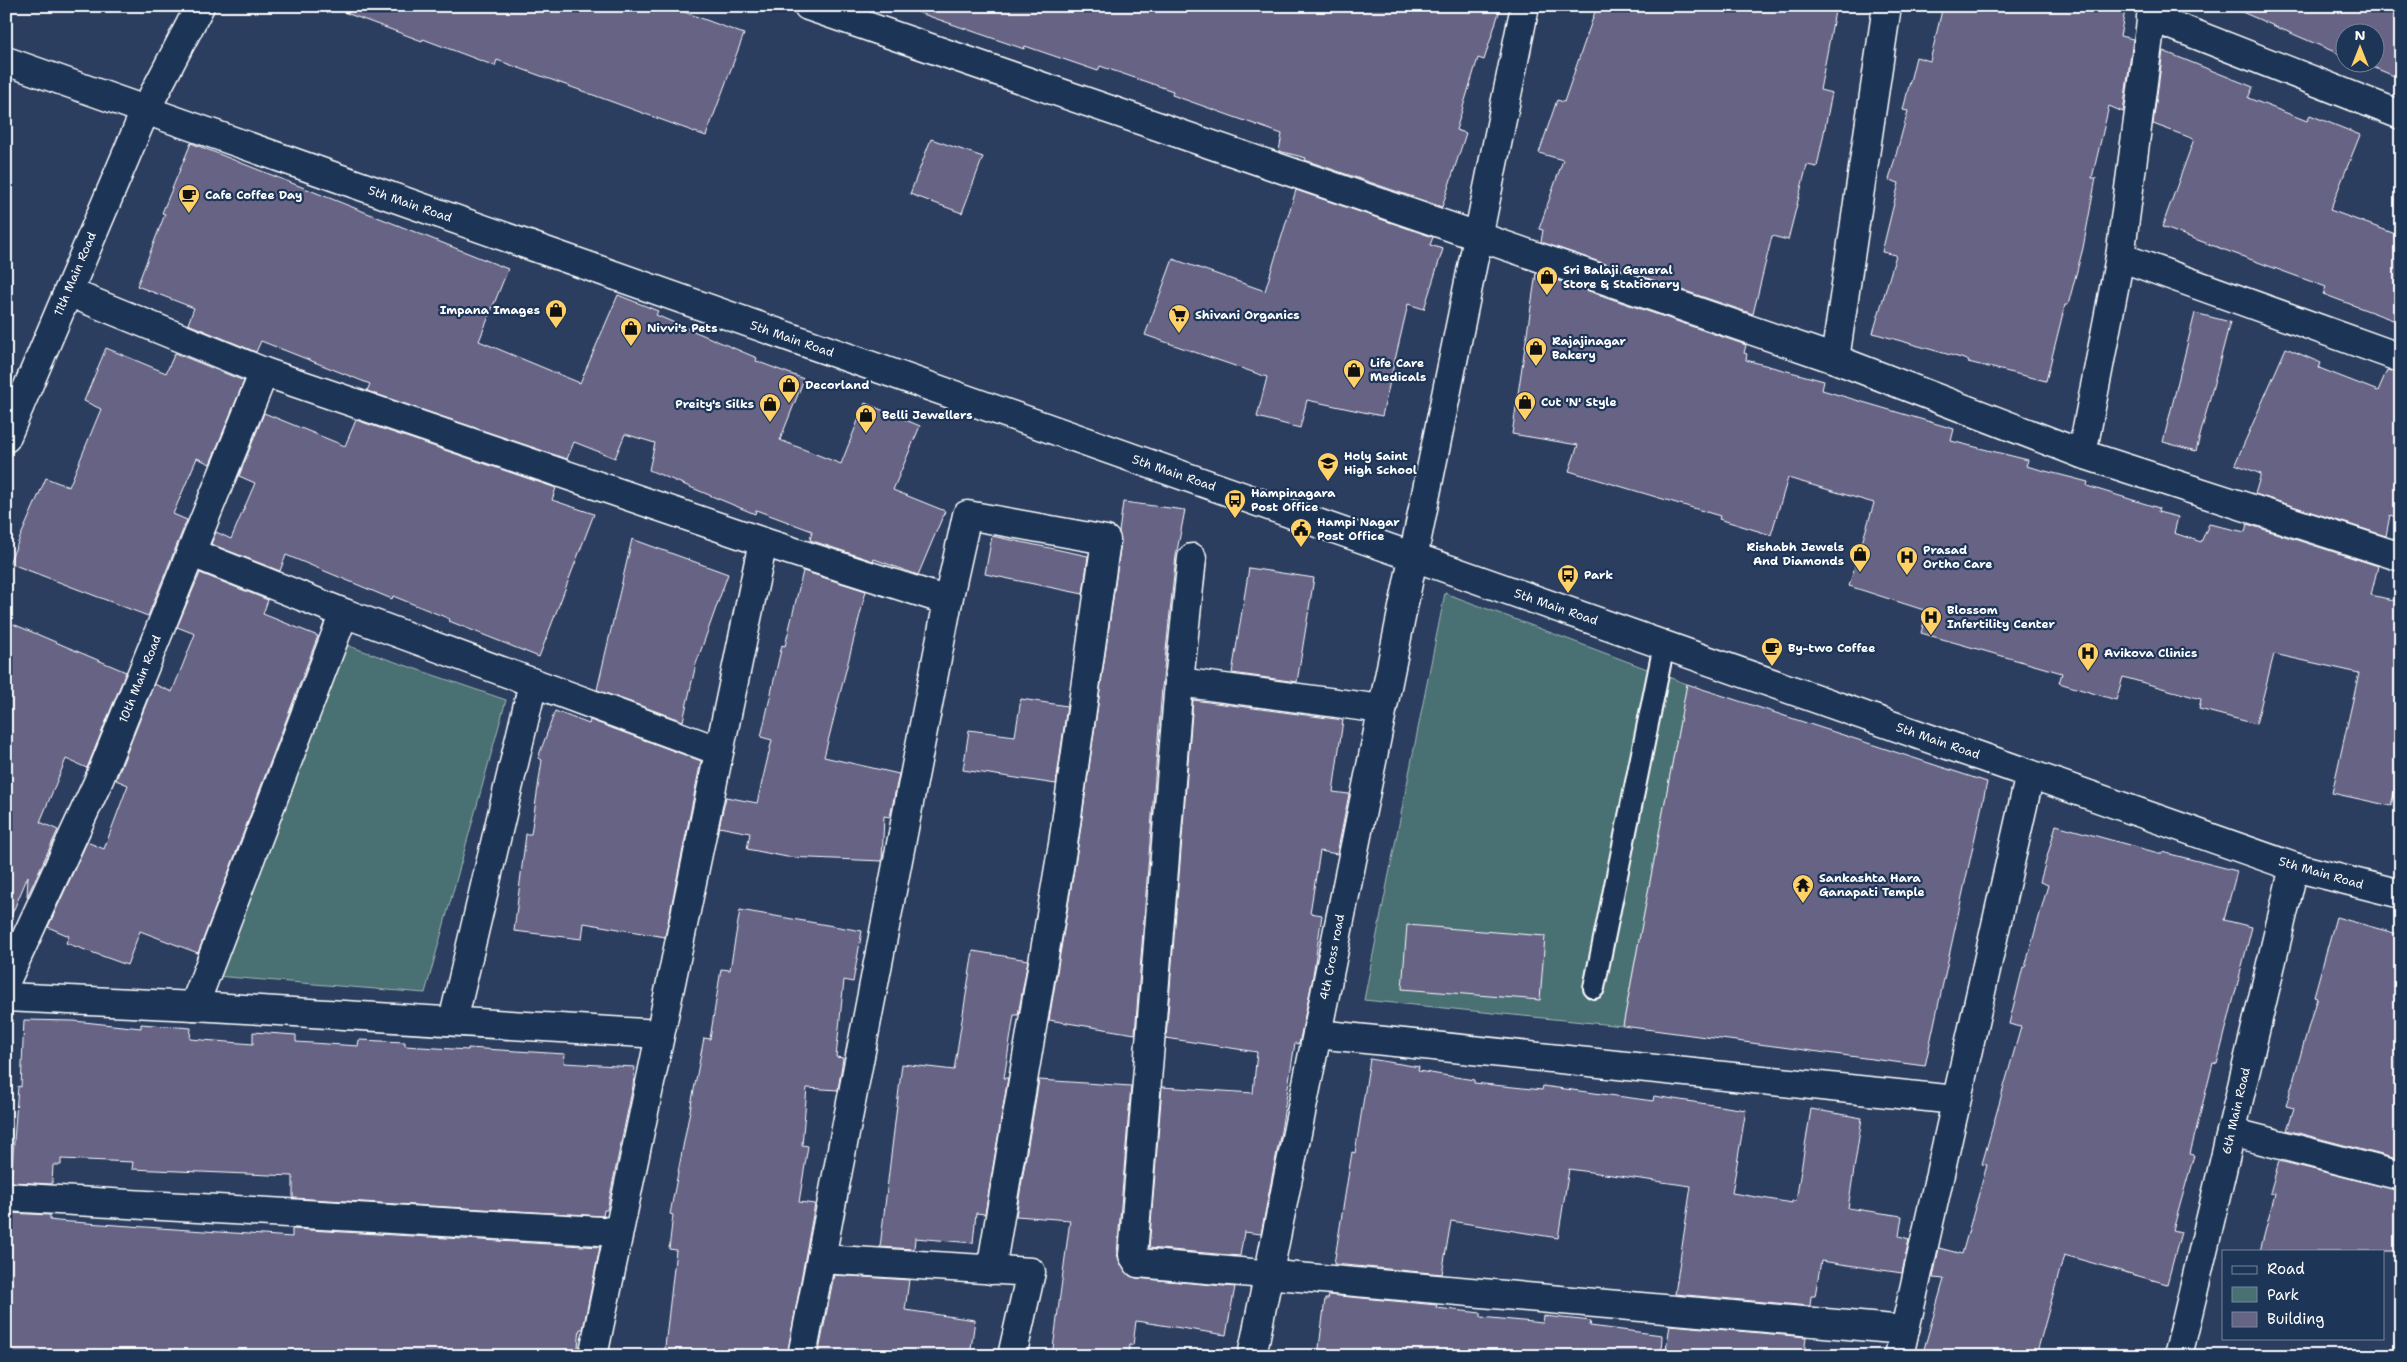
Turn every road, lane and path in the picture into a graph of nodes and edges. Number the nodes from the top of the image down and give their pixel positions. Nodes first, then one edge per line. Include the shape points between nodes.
1 (200, 6) edge
2 (808, 6) edge
3 (1525, 6) edge
4 (1886, 6) edge
5 (2152, 12) edge
6 (6, 61) edge
7 (146, 111) junction
8 (2401, 115) edge
9 (1479, 236) junction
10 (2120, 257) junction
11 (68, 292) junction
12 (2401, 358) edge
13 (1836, 359) junction
14 (264, 372) junction
15 (6, 438) edge
16 (2082, 454) junction
17 (762, 542) junction
18 (192, 553) junction
19 (2401, 557) edge
20 (1192, 558) dead end
21 (1413, 558) junction
22 (948, 601) junction
23 (344, 613) junction
24 (1664, 645) junction
25 (1179, 682) junction
26 (533, 683) junction
27 (1382, 709) junction
28 (719, 751) junction
29 (2030, 774) junction
30 (2294, 867) junction
31 (2401, 894) edge
32 (6, 981) edge
33 (1594, 988) dead end
34 (6, 998) edge
35 (194, 1006) junction
36 (453, 1021) junction
37 (660, 1034) junction
38 (1317, 1034) junction
39 (1956, 1100) junction
40 (2231, 1132) junction
41 (2401, 1176) edge
42 (6, 1197) edge
43 (618, 1232) junction
44 (821, 1258) junction
45 (992, 1270) junction
46 (1268, 1275) junction
47 (1905, 1330) junction
48 (592, 1356) edge
49 (802, 1356) edge
50 (1012, 1356) edge
51 (1252, 1356) edge
52 (1899, 1356) edge
53 (2178, 1356) edge

1 - 7 street, 11th Main Road
2 - 9 street
3 - 9 street, 4th Cross road
4 - 13 street
5 - 8 street
5 - 10 street
6 - 7 street, 5th Main Road
7 - 11 street, 11th Main Road
7 - 21 street, 5th Main Road
9 - 13 street
9 - 21 street, 4th Cross road
10 - 12 street
10 - 16 street
11 - 14 street
11 - 15 street, 11th Main Road
13 - 16 street
14 - 17 street
14 - 18 street, 10th Main Road
16 - 19 street
17 - 22 street
17 - 28 street
18 - 23 street
18 - 32 street, 10th Main Road via 98,782
20 - 25 street
21 - 24 street, 5th Main Road
21 - 27 street, 4th Cross road
22 - 44 street
22 - 45 street via 967,515 1106,540 1063,844
23 - 26 street
23 - 35 street
24 - 29 street, 5th Main Road
24 - 33 lane
25 - 27 street
25 - 46 street via 1133,1255 1138,1263 1156,1266
26 - 28 street
26 - 36 street
27 - 38 street, 4th Cross road
28 - 37 street
29 - 30 street, 5th Main Road
29 - 39 street
30 - 31 street, 5th Main Road
30 - 40 street, 6th Main Road
34 - 35 street
35 - 36 street
36 - 37 street
37 - 43 street
38 - 39 street
38 - 46 street, 4th Cross road
39 - 47 street
40 - 41 street
40 - 53 street, 6th Main Road
42 - 43 street
43 - 48 street
44 - 45 street
44 - 49 street
45 - 50 street via 1031,1272
46 - 47 street
46 - 51 street, 4th Cross road
47 - 52 street

